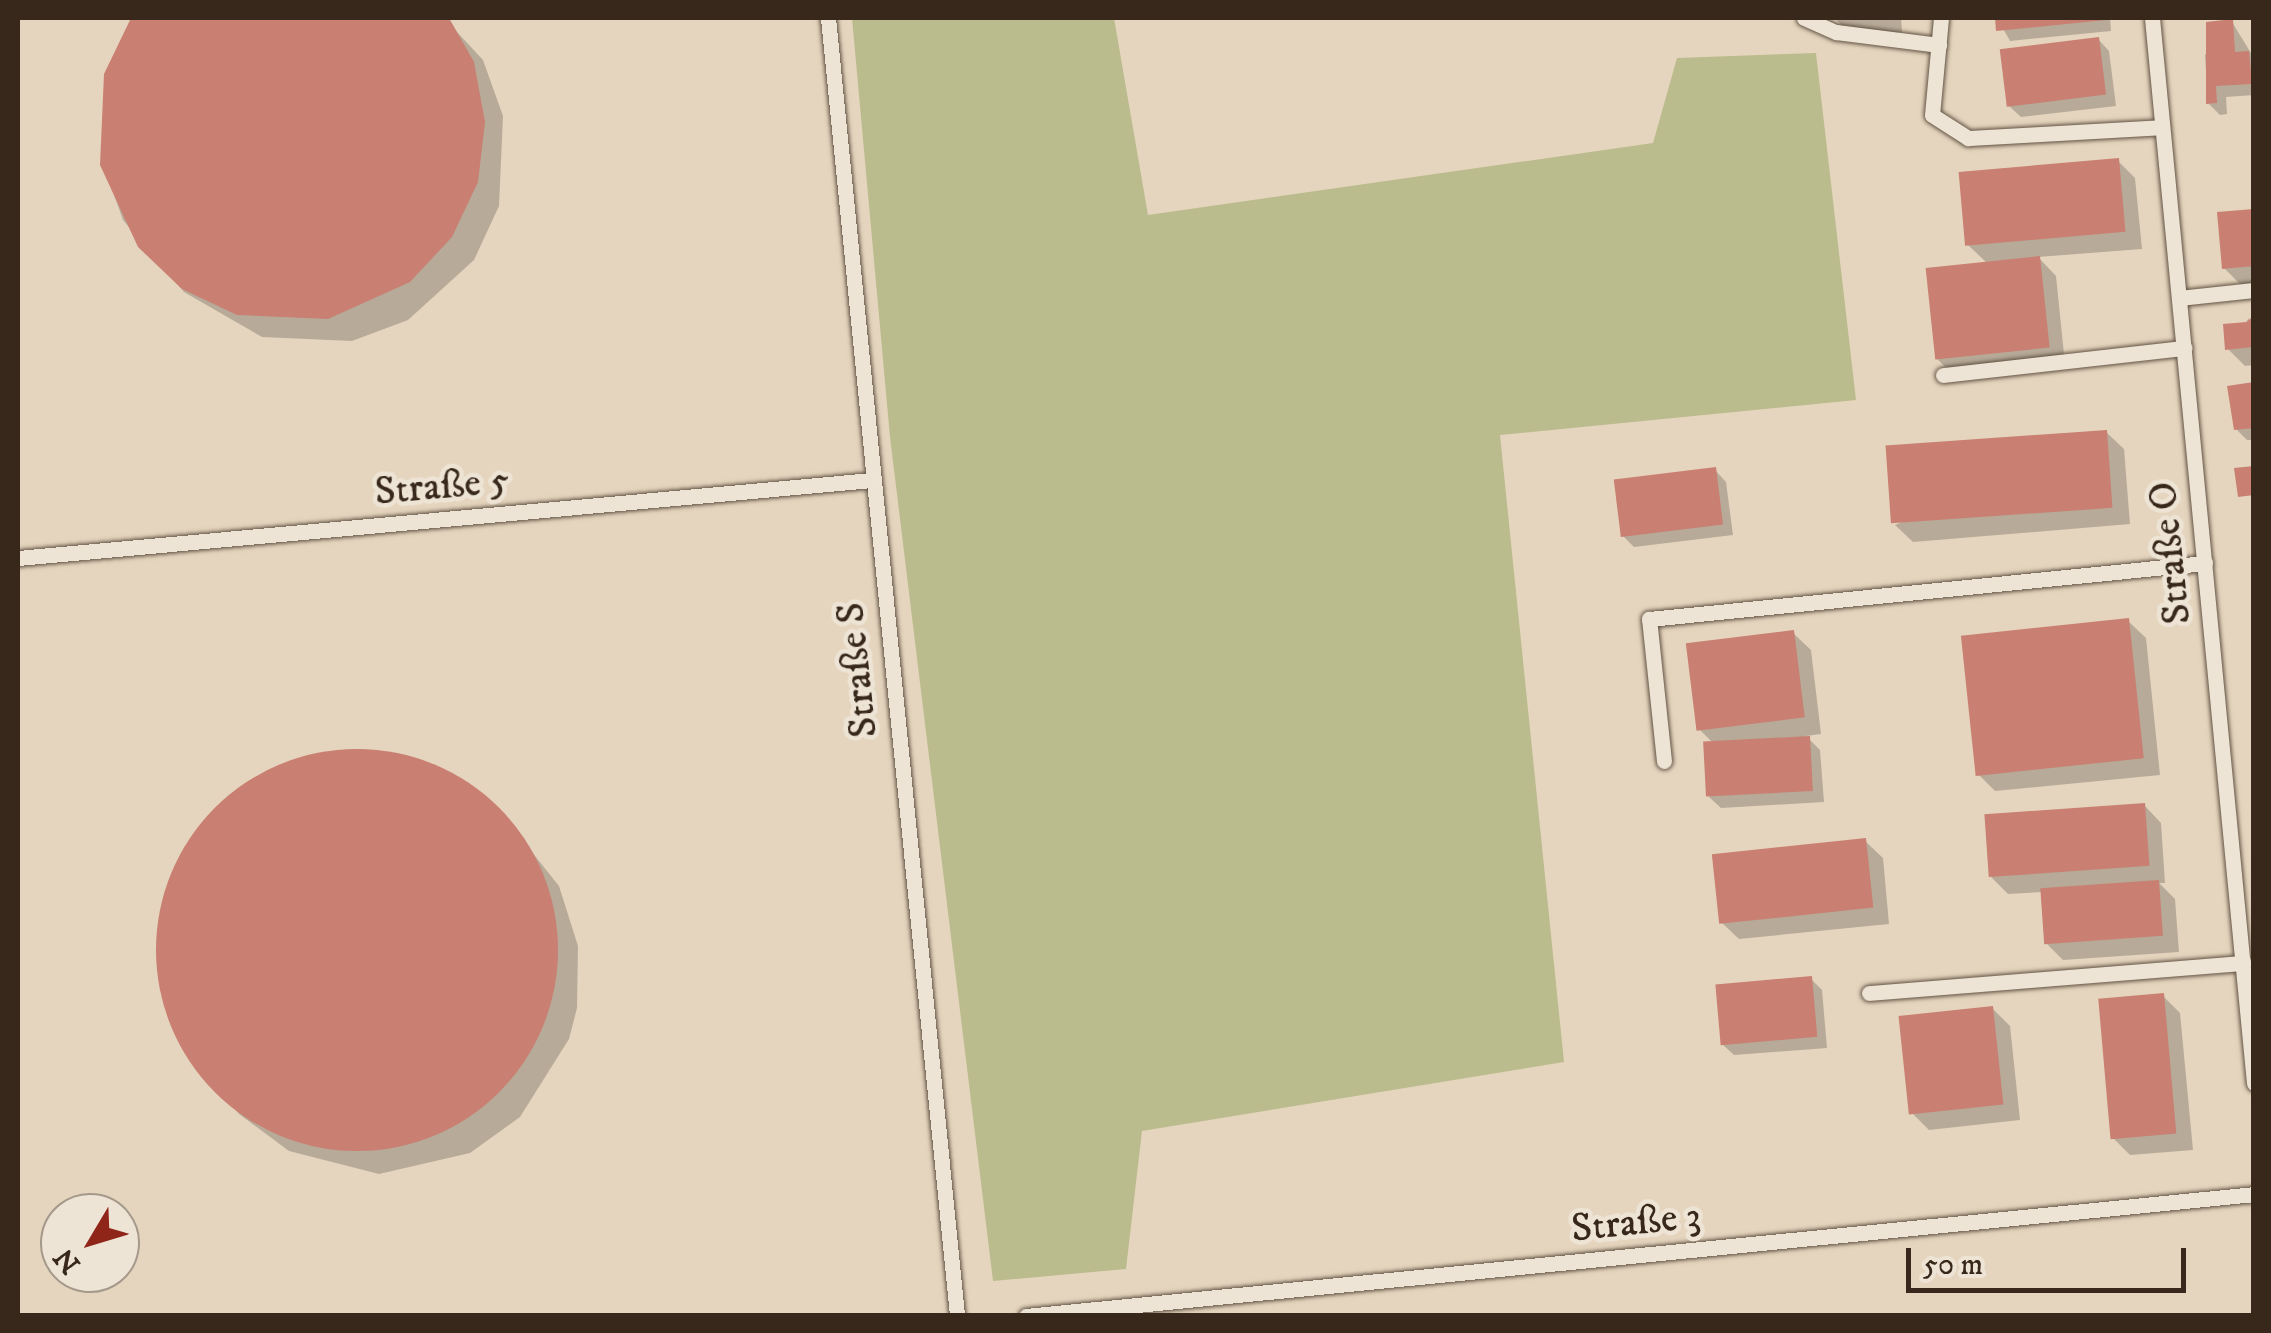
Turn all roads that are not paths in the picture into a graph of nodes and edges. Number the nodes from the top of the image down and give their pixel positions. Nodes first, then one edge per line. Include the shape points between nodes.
1 (828, 18) edge
2 (1804, 18) edge
3 (1942, 18) edge
4 (2152, 18) edge
5 (1939, 45) junction
6 (2162, 127) junction
7 (2254, 290) edge
8 (2179, 298) junction
9 (2184, 348) junction
10 (1944, 375) dead end
11 (872, 480) junction
12 (18, 558) edge
13 (2205, 563) junction
14 (1664, 760) dead end
15 (2244, 963) junction
16 (1869, 993) dead end
17 (2254, 1083) edge
18 (2254, 1194) edge
19 (958, 1316) edge
20 (1026, 1316) edge

1 - 11 lane, Straße S
2 - 5 lane via 1836,32
3 - 5 lane
4 - 6 lane, Straße O
5 - 6 lane via 1932,115 1968,138
6 - 8 lane, Straße O
7 - 8 lane
8 - 9 lane, Straße O
9 - 10 lane
9 - 13 lane, Straße O
11 - 12 lane, Straße 5
11 - 19 lane, Straße S
13 - 14 lane via 1649,619
13 - 15 lane, Straße O
15 - 16 lane
15 - 17 lane, Straße O
18 - 20 lane, Straße 3

